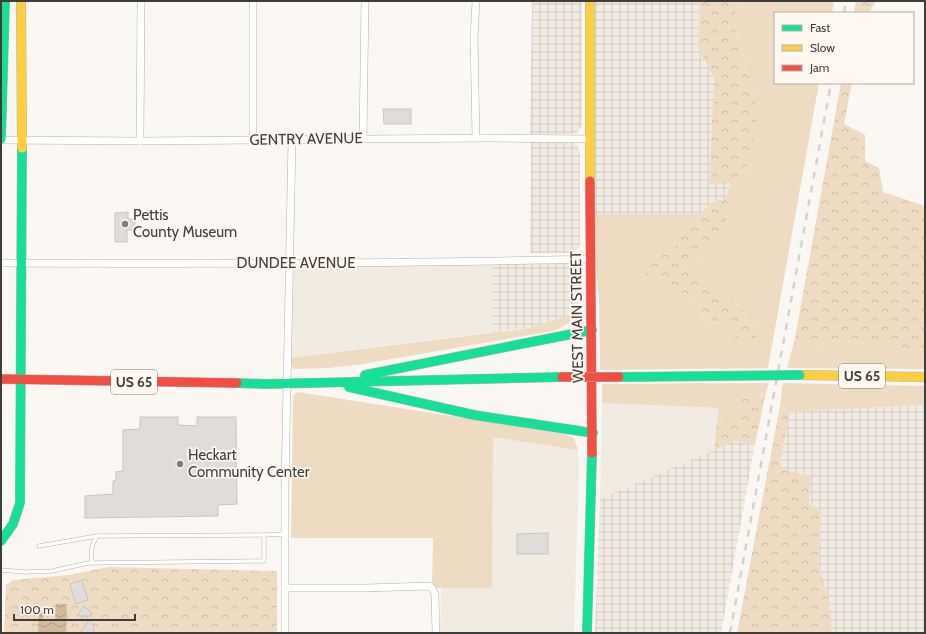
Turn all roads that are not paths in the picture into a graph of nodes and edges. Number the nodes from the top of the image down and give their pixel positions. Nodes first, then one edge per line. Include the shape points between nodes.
1 (5, 1) edge
2 (21, 1) edge
3 (141, 1) edge
4 (253, 1) edge
5 (365, 1) edge
6 (476, 1) edge
7 (590, 1) edge
8 (476, 138) junction
9 (363, 139) junction
10 (590, 139) junction
11 (1, 140) edge
12 (22, 140) junction
13 (253, 140) junction
14 (292, 140) junction
15 (140, 142) junction
16 (590, 259) junction
17 (1, 263) edge
18 (21, 263) junction
19 (289, 264) junction
20 (592, 330) junction
21 (925, 377) edge
22 (21, 379) junction
23 (1, 380) edge
24 (330, 382) junction
25 (287, 384) junction
26 (593, 433) junction
27 (285, 534) junction
28 (264, 535) junction
29 (97, 536) junction
30 (1, 541) edge
31 (38, 546) dead end
32 (92, 563) junction
33 (1, 570) edge
34 (285, 588) junction
35 (285, 633) edge
36 (436, 633) edge
37 (587, 633) edge

1 - 11 main road
2 - 12 main road
3 - 15 street
4 - 13 street
5 - 9 street
6 - 8 street
7 - 10 main road, WEST MAIN STREET
8 - 9 street, GENTRY AVENUE
8 - 10 street, GENTRY AVENUE
9 - 14 street, GENTRY AVENUE
10 - 16 main road, WEST MAIN STREET
11 - 12 street, GENTRY AVENUE
12 - 15 street, GENTRY AVENUE
12 - 18 main road
13 - 14 street, GENTRY AVENUE
13 - 15 street, GENTRY AVENUE
14 - 19 street
16 - 19 street, DUNDEE AVENUE
16 - 20 main road, WEST MAIN STREET
17 - 18 street, DUNDEE AVENUE
18 - 19 street, DUNDEE AVENUE
18 - 22 main road
19 - 25 street
20 - 24 main road
20 - 26 main road, WEST MAIN STREET
21 - 24 main road, US 65, bridge via 800,375
22 - 23 main road, US 65
22 - 25 main road, US 65
22 - 30 main road via 20,503 13,524
24 - 25 main road, US 65
24 - 26 main road via 474,415
25 - 27 street
26 - 37 main road, WEST MAIN STREET
27 - 28 lane
27 - 34 street
28 - 29 lane
28 - 32 lane via 264,561
29 - 31 lane
29 - 32 lane via 92,543
32 - 33 lane via 52,571
34 - 35 street
34 - 36 street via 427,586 432,588 435,594

